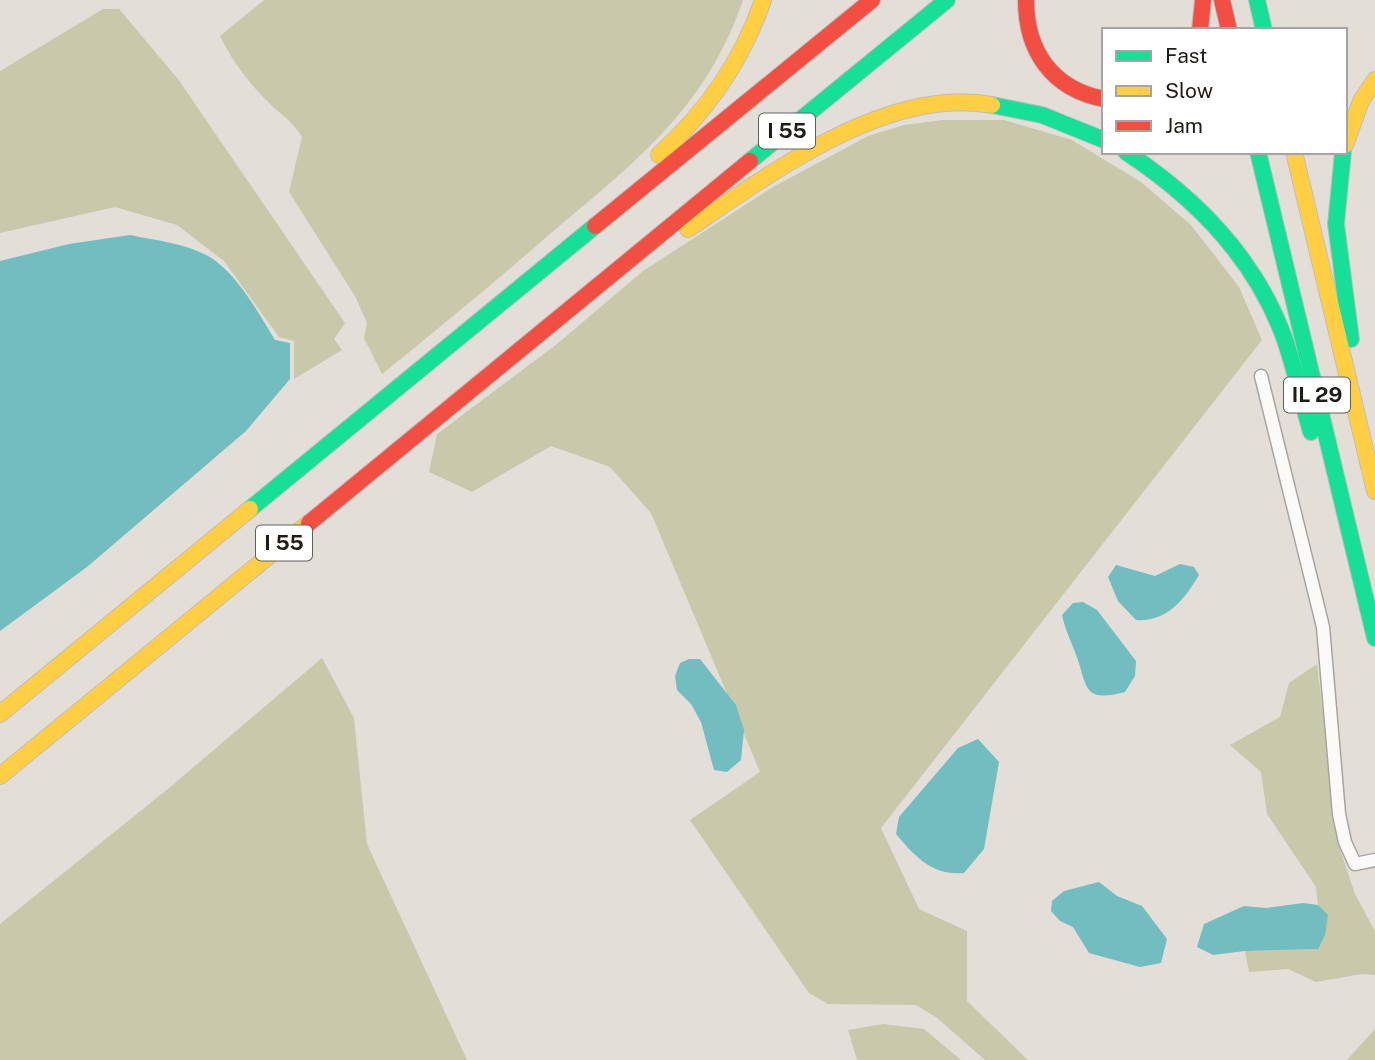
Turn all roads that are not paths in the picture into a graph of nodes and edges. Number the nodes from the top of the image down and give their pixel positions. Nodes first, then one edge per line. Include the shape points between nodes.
1 (763, 0) edge
2 (872, 0) edge
3 (947, 0) edge
4 (1026, 0) edge
5 (1203, 0) edge
6 (1222, 0) edge
7 (1257, 0) edge
8 (1200, 28) edge
9 (1229, 28) edge
10 (1264, 28) edge
11 (1375, 80) edge
12 (1102, 98) edge
13 (1102, 139) edge
14 (1347, 140) edge
15 (1128, 154) edge
16 (1258, 154) edge
17 (1294, 154) edge
18 (1343, 154) edge
19 (603, 212) junction
20 (629, 263) junction
21 (1262, 376) dead end
22 (1362, 436) junction
23 (1375, 491) edge
24 (1355, 556) junction
25 (1375, 638) edge
26 (0, 714) edge
27 (0, 776) edge
28 (1375, 860) edge

1 - 19 highway via 740,55 707,108
2 - 19 highway, I 55
3 - 20 highway, I 55
4 - 12 highway via 1027,26 1042,63 1072,91
5 - 8 highway
6 - 9 highway
7 - 10 highway
11 - 14 highway via 1361,101
13 - 20 highway via 1017,108 950,103 893,112 832,136
15 - 24 highway via 1179,188 1210,218 1252,273 1282,334 1319,461
16 - 24 highway, IL 29
17 - 22 highway, IL 29
18 - 22 highway via 1336,225
19 - 26 highway, I 55 via 583,222 544,267
20 - 27 highway, I 55 via 567,309
21 - 28 street via 1323,627 1345,842 1355,864
22 - 23 highway, IL 29
24 - 25 highway, IL 29

